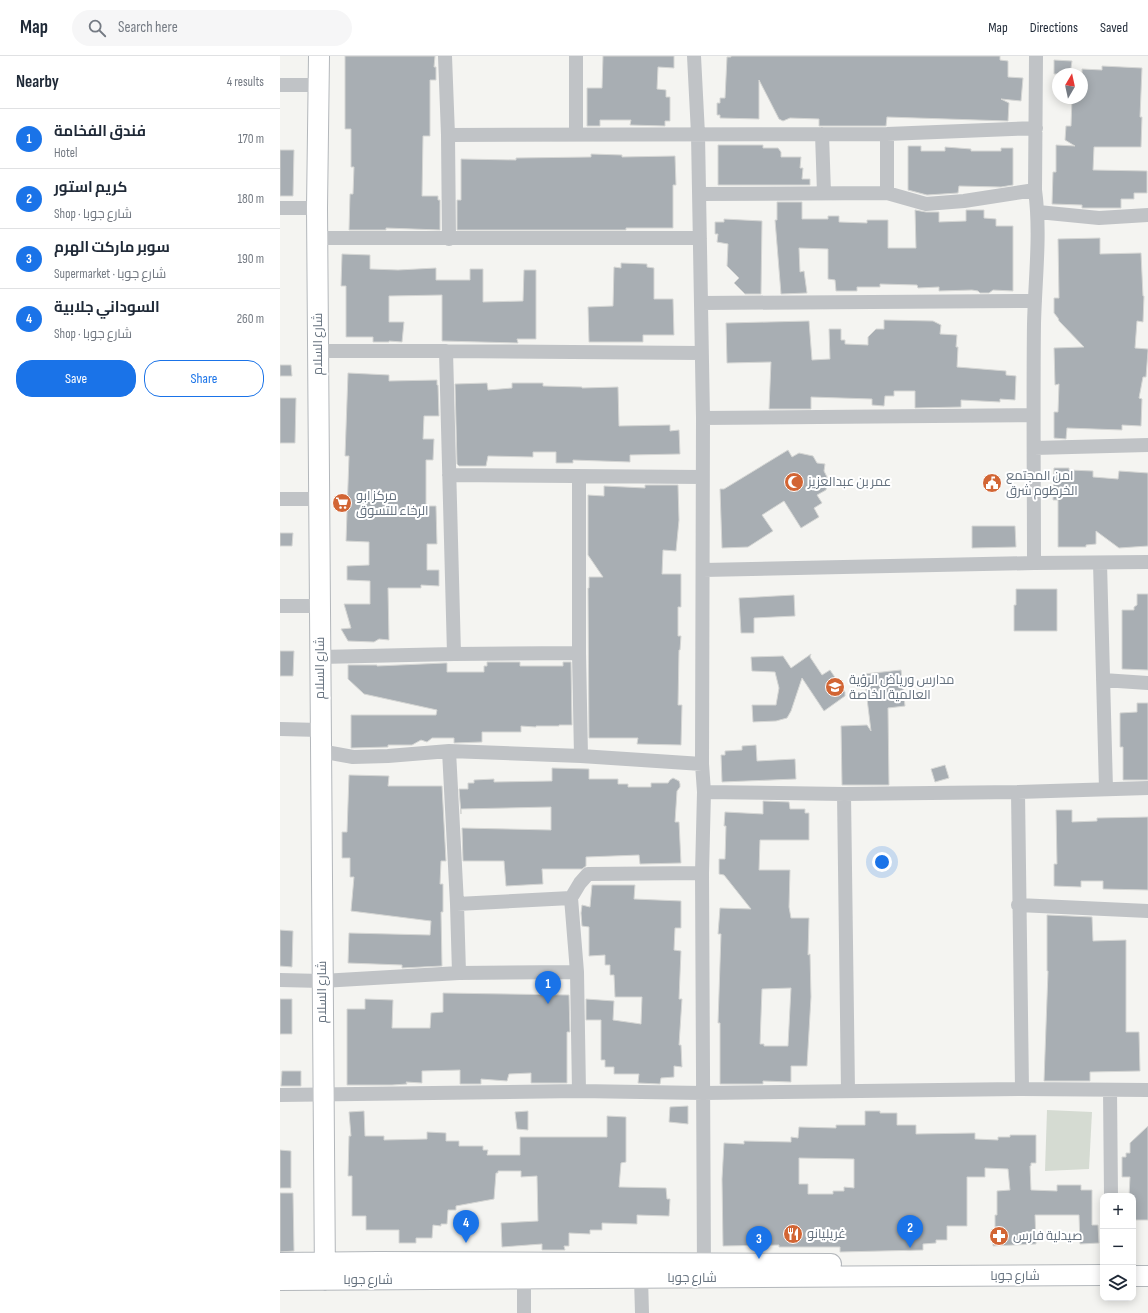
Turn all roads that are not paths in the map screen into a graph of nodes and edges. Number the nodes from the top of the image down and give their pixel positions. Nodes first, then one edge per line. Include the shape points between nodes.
1 (319, 56) edge
2 (445, 56) edge
3 (576, 56) edge
4 (694, 56) edge
5 (1036, 56) edge
6 (280, 85) edge
7 (318, 85) junction
8 (1036, 128) junction
9 (576, 134) junction
10 (698, 134) junction
11 (822, 134) junction
12 (887, 134) junction
13 (448, 135) junction
14 (1035, 190) junction
15 (887, 192) junction
16 (824, 193) junction
17 (699, 194) junction
18 (280, 208) edge
19 (317, 208) junction
20 (1038, 212) junction
21 (1148, 216) edge
22 (318, 238) junction
23 (700, 238) junction
24 (449, 239) junction
25 (1035, 301) junction
26 (701, 303) junction
27 (446, 350) junction
28 (318, 351) junction
29 (701, 353) junction
30 (1033, 416) junction
31 (703, 418) junction
32 (1148, 445) edge
33 (1034, 448) junction
34 (449, 475) junction
35 (579, 476) junction
36 (702, 477) junction
37 (280, 499) edge
38 (319, 499) junction
39 (1148, 562) edge
40 (1034, 563) junction
41 (1100, 563) junction
42 (703, 570) junction
43 (280, 606) edge
44 (320, 606) junction
45 (579, 653) junction
46 (454, 654) junction
47 (320, 657) junction
48 (1103, 680) junction
49 (1148, 683) edge
50 (280, 729) edge
51 (320, 730) junction
52 (320, 751) junction
53 (449, 751) junction
54 (581, 756) junction
55 (702, 764) junction
56 (1106, 788) junction
57 (1148, 788) edge
58 (704, 792) junction
59 (1018, 792) junction
60 (844, 794) junction
61 (702, 873) junction
62 (571, 898) junction
63 (457, 904) junction
64 (1018, 905) junction
65 (1148, 911) edge
66 (577, 972) junction
67 (459, 973) junction
68 (280, 980) edge
69 (322, 981) junction
70 (1022, 1089) junction
71 (1110, 1090) junction
72 (1148, 1090) edge
73 (579, 1091) junction
74 (848, 1091) junction
75 (703, 1093) junction
76 (280, 1095) edge
77 (323, 1095) junction
78 (1110, 1193) edge
79 (280, 1263) edge
80 (1100, 1263) edge
81 (1136, 1263) edge
82 (1148, 1263) edge
83 (324, 1271) junction
84 (524, 1271) junction
85 (704, 1271) junction
86 (1100, 1275) edge
87 (1136, 1276) edge
88 (1148, 1276) edge
89 (641, 1278) junction
90 (280, 1280) edge
91 (524, 1313) edge
92 (642, 1313) edge

1 - 7 street, شارع السلام
2 - 13 street
3 - 9 street
4 - 10 street
5 - 8 street
6 - 7 street
7 - 19 street, شارع السلام
8 - 12 street
8 - 14 street
9 - 10 street
9 - 13 street
10 - 11 street
10 - 17 street
11 - 12 street
11 - 16 street
12 - 15 street
13 - 24 street
14 - 15 street via 926,204
14 - 20 street
15 - 16 street
16 - 17 street
17 - 23 street
18 - 19 street
19 - 22 street, شارع السلام
20 - 21 street via 1099,218
20 - 25 street
22 - 24 street
22 - 28 street, شارع السلام
23 - 24 street
23 - 26 street
25 - 26 street
25 - 30 street
26 - 29 street
27 - 28 street
27 - 29 street
27 - 34 street
28 - 38 street, شارع السلام
29 - 31 street
30 - 31 street
30 - 33 street
31 - 36 street
32 - 33 street
33 - 40 street
34 - 35 street
34 - 46 street
35 - 36 street
35 - 45 street
36 - 42 street
37 - 38 street
38 - 44 street, شارع السلام
39 - 41 street
40 - 41 street
40 - 42 street
41 - 48 street
42 - 55 street
43 - 44 street
44 - 47 street, شارع السلام
45 - 46 street
45 - 54 street
46 - 47 street
47 - 51 street, شارع السلام
48 - 49 street
48 - 56 street
50 - 51 street
51 - 52 street, شارع السلام
52 - 53 street via 353,756
52 - 69 street, شارع السلام
53 - 54 street
53 - 63 street
54 - 55 street
55 - 58 street
56 - 57 street
56 - 59 street
58 - 60 street
58 - 61 street
59 - 60 street
59 - 64 street
60 - 74 street
61 - 62 street via 588,874
61 - 75 street
62 - 63 street
62 - 66 street
63 - 67 street
64 - 65 street
64 - 70 street
66 - 67 street
66 - 73 street
67 - 69 street
68 - 69 street
69 - 77 street, شارع السلام
70 - 71 street
70 - 74 street
71 - 72 street
71 - 78 street
73 - 75 street
73 - 77 street
74 - 75 street
75 - 85 street
76 - 77 street
77 - 83 street, شارع السلام
79 - 83 street, شارع جوبا
80 - 85 street, شارع جوبا
81 - 82 street
83 - 84 street, شارع جوبا
83 - 90 street, شارع جوبا
84 - 85 street, شارع جوبا
84 - 89 street, شارع جوبا
84 - 91 street
85 - 86 street, شارع جوبا
85 - 89 street, شارع جوبا
87 - 88 street
89 - 92 street

